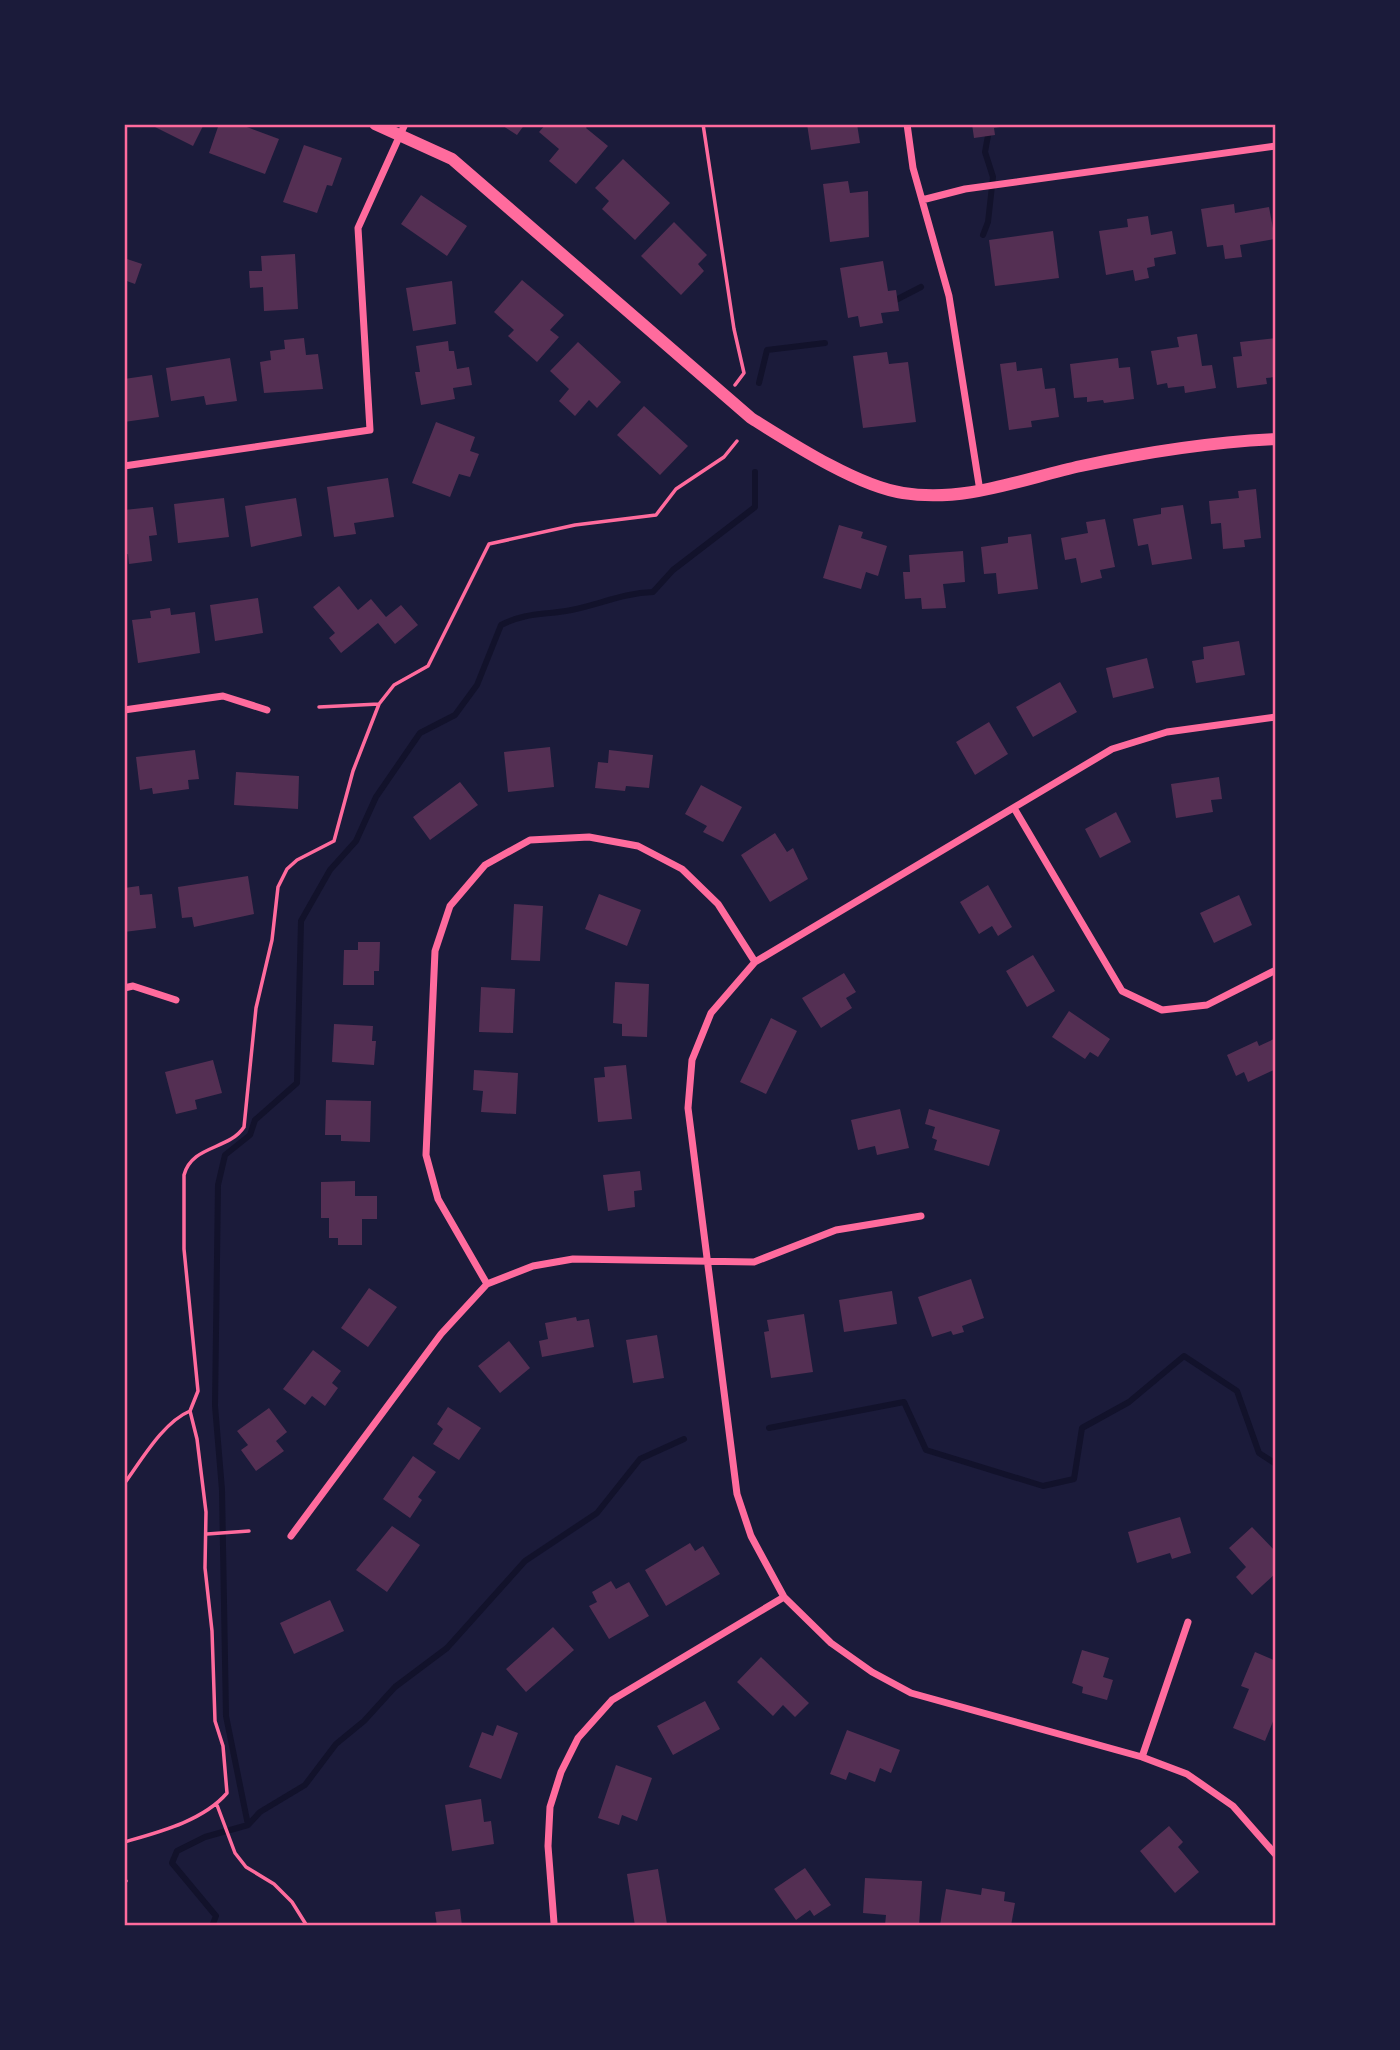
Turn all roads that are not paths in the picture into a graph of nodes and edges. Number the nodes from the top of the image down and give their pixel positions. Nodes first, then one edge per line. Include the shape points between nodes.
1 (375, 124) edge
2 (908, 124) edge
3 (402, 130) edge
4 (1276, 146) edge
5 (922, 200) junction
6 (1276, 439) edge
7 (124, 466) edge
8 (980, 492) junction
9 (124, 710) edge
10 (267, 710) dead end
11 (1276, 717) edge
12 (1014, 807) junction
13 (755, 962) junction
14 (1276, 970) edge
15 (124, 988) edge
16 (176, 1000) dead end
17 (921, 1216) dead end
18 (708, 1264) junction
19 (487, 1284) junction
20 (291, 1536) dead end
21 (784, 1597) junction
22 (1188, 1622) dead end
23 (1142, 1757) junction
24 (1276, 1856) edge
25 (554, 1923) dead end

1 - 3 street
2 - 5 street
3 - 7 street via 358,228 370,430
3 - 8 street via 452,159 751,418 802,449 902,493
4 - 5 street via 965,189
5 - 8 street via 949,296
6 - 8 street via 1218,441 1150,452
9 - 10 street via 223,696
11 - 12 street via 1167,732 1112,749
12 - 13 street
12 - 14 street via 1122,991 1161,1010 1207,1005
13 - 18 street via 711,1013 692,1060 688,1108
13 - 19 street via 718,904 682,869 638,846 589,837 530,840 485,865 450,906 435,951 426,1156 438,1199
15 - 16 street via 133,986
17 - 18 street via 836,1230 754,1262
18 - 19 street via 573,1259 533,1266
18 - 21 street via 737,1494 751,1536
19 - 20 street via 441,1334
21 - 23 street via 831,1643 911,1693
21 - 25 street via 612,1700 578,1738 550,1807
22 - 23 street
23 - 24 street via 1187,1774 1233,1806

